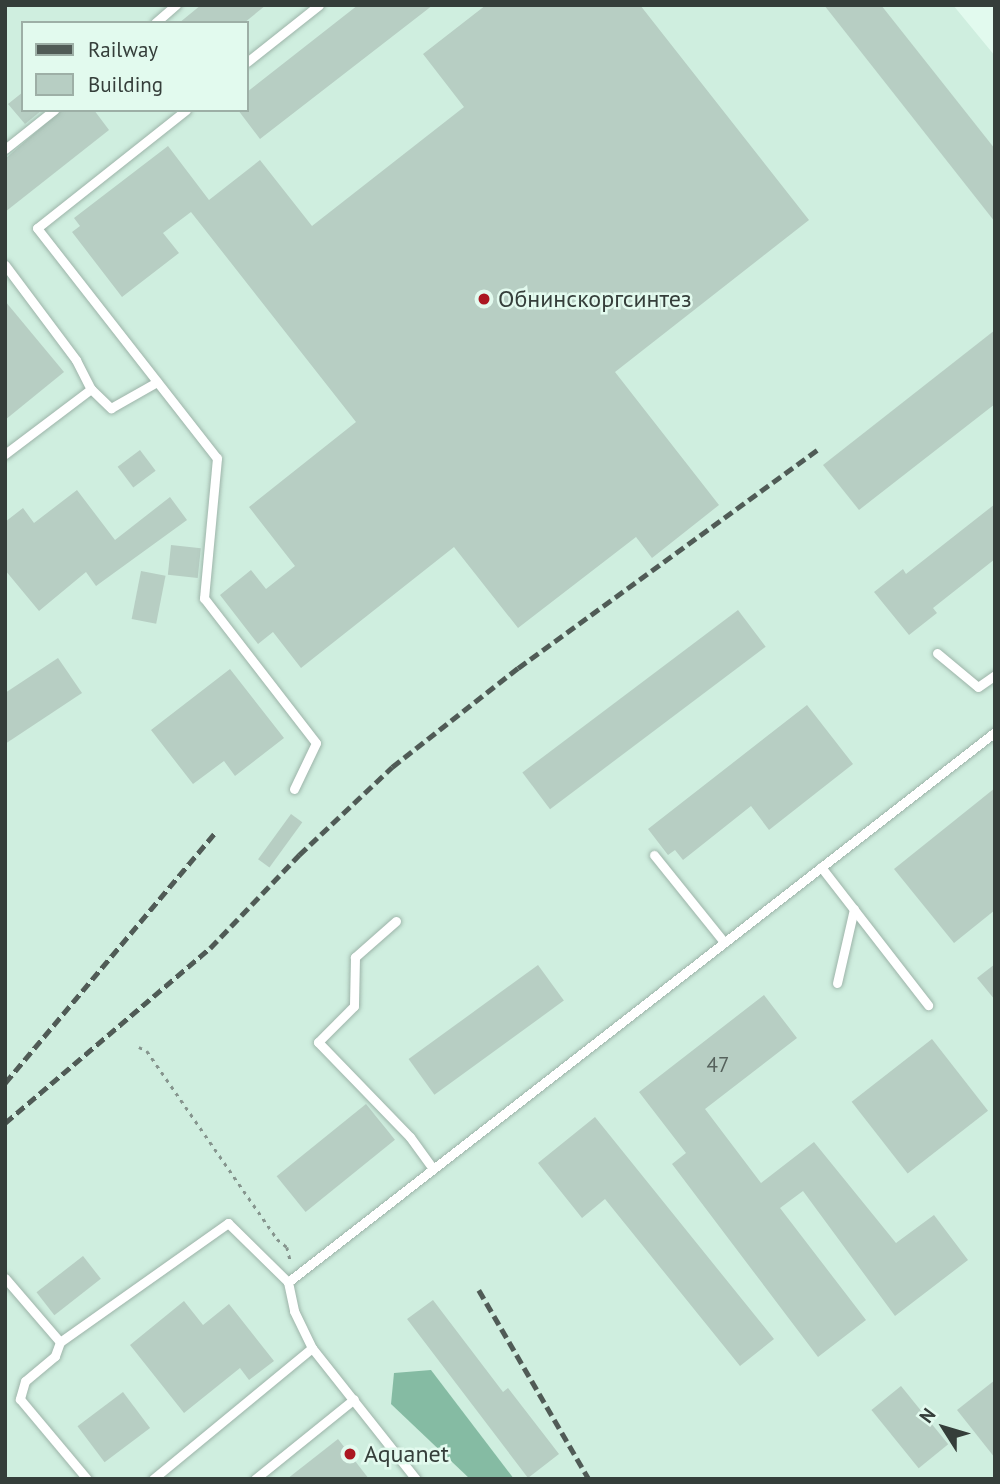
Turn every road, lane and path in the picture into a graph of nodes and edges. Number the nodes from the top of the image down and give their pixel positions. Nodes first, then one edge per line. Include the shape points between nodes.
1 (176, 5) edge
2 (318, 5) edge
3 (157, 21) edge
4 (248, 61) edge
5 (51, 112) edge
6 (183, 112) edge
7 (5, 149) edge
8 (5, 265) edge
9 (157, 382) junction
10 (91, 389) junction
11 (5, 454) edge
12 (937, 653) dead end
13 (995, 675) edge
14 (995, 732) edge
15 (294, 789) dead end
16 (654, 855) dead end
17 (821, 867) junction
18 (853, 909) junction
19 (396, 921) dead end
20 (724, 942) junction
21 (837, 983) dead end
22 (928, 1006) dead end
23 (139, 1047) dead end
24 (433, 1169) junction
25 (5, 1278) edge
26 (291, 1279) junction
27 (60, 1342) junction
28 (312, 1348) junction
29 (354, 1399) junction
30 (87, 1479) edge
31 (153, 1479) edge
32 (255, 1479) edge
33 (416, 1479) edge

1 - 3 lane
2 - 4 lane
5 - 7 lane
6 - 9 lane via 37,228
8 - 10 lane via 76,360
9 - 10 lane via 111,408
9 - 15 lane via 217,458 204,598 316,743
10 - 11 lane
12 - 13 lane via 978,687
14 - 17 lane
16 - 20 lane
17 - 18 lane
17 - 20 lane
18 - 21 lane
18 - 22 lane
19 - 24 lane via 355,957 354,1006 318,1042 410,1138
20 - 24 lane
23 - 26 path via 147,1051 287,1247
24 - 26 lane
25 - 27 lane
26 - 27 lane via 228,1223
26 - 28 lane via 294,1311
27 - 30 lane via 55,1356 25,1381 20,1399
28 - 29 lane
28 - 31 lane
29 - 32 lane
29 - 33 lane

